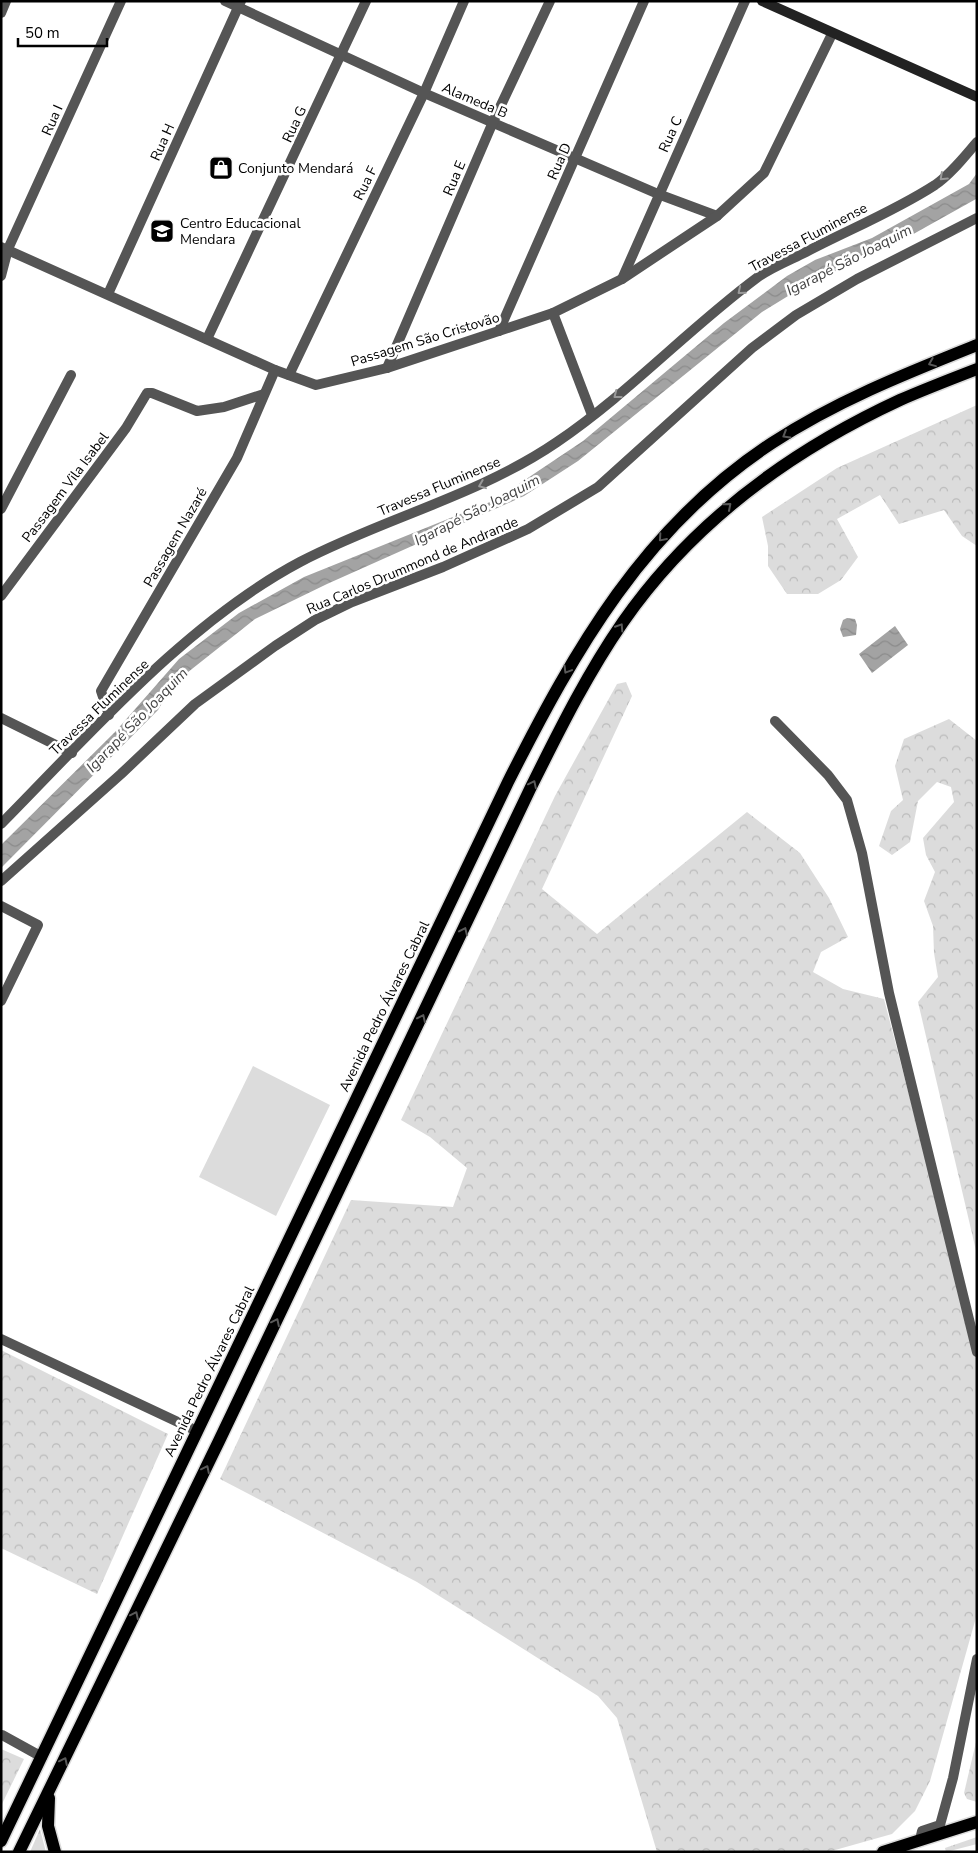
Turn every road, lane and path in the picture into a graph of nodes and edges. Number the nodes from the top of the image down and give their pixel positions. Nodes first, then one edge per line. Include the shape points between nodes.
1 (6, 1) edge
2 (121, 1) edge
3 (225, 1) edge
4 (366, 1) edge
5 (464, 1) edge
6 (550, 1) edge
7 (644, 1) edge
8 (746, 1) edge
9 (762, 1) edge
10 (239, 4) edge
11 (1, 13) edge
12 (832, 34) junction
13 (341, 57) junction
14 (424, 93) junction
15 (977, 97) edge
16 (494, 122) junction
17 (977, 142) edge
18 (575, 159) junction
19 (658, 194) junction
20 (717, 216) junction
21 (977, 218) edge
22 (5, 248) edge
23 (1, 276) edge
24 (622, 279) junction
25 (108, 294) junction
26 (552, 313) junction
27 (499, 331) junction
28 (207, 339) junction
29 (977, 344) edge
30 (387, 368) junction
31 (977, 369) edge
32 (275, 370) junction
33 (71, 375) dead end
34 (289, 375) junction
35 (264, 394) junction
36 (592, 415) junction
37 (1, 509) edge
38 (1, 596) edge
39 (109, 715) junction
40 (1, 718) edge
41 (775, 721) dead end
42 (72, 753) junction
43 (1, 824) edge
44 (1, 881) edge
45 (1, 906) edge
46 (1, 1001) edge
47 (1, 1339) edge
48 (977, 1352) edge
49 (197, 1431) junction
50 (977, 1658) edge
51 (2, 1735) edge
52 (42, 1757) junction
53 (50, 1789) junction
54 (977, 1822) edge
55 (2, 1838) edge
56 (920, 1840) junction
57 (19, 1852) edge
58 (55, 1852) edge
59 (883, 1852) edge

1 - 11 street
2 - 22 street, Rua I
3 - 10 street, Alameda B
4 - 13 street, Rua G
5 - 14 street, Rua F
6 - 16 street, Rua E
7 - 18 street, Rua D
8 - 19 street, Rua C
9 - 12 main road
10 - 13 street, Alameda B
10 - 25 street, Rua H
12 - 15 main road
12 - 20 street, Passagem São Cristovão via 764,173
13 - 14 street, Alameda B
13 - 28 street, Rua G
14 - 16 street, Alameda B
14 - 34 street, Rua F
16 - 18 street, Alameda B
16 - 30 street, Rua E
17 -> 36 street, Travessa Fluminense via 937,184 760,275
18 - 19 street, Alameda B
18 - 27 street, Rua D
19 - 20 street, Alameda B
19 - 24 street, Rua C
20 - 24 street, Passagem São Cristovão
21 - 44 street, Rua Carlos Drummond de Andrande via 857,279 796,316 752,348 598,487 528,529 345,606 315,620 275,646 195,704
22 - 23 street, Rua I
22 - 25 street, Passagem São Cristovão
24 - 26 street, Passagem São Cristovão
25 - 28 street, Passagem São Cristovão
26 - 27 street, Passagem São Cristovão
26 - 36 street
27 - 30 street, Passagem São Cristovão
28 - 32 street, Passagem São Cristovão
29 -> 49 main road, Avenida Pedro Álvares Cabral via 822,413 771,444 722,481 670,528 629,576 590,631 551,697
30 - 34 street, Passagem São Cristovão via 316,385
53 -> 31 main road via 228,1424 531,787 580,690 623,622 657,578 728,505 786,463 900,400
32 - 34 street, Passagem São Cristovão
32 - 35 street, Passagem Nazaré
33 - 37 street
35 - 38 street, Passagem Vila Isabel via 197,412 147,393 126,428
35 - 39 street, Passagem Nazaré via 237,458 102,691
36 -> 39 street, Travessa Fluminense via 557,442 496,479 354,536 298,563 237,601 168,659
39 - 42 street, Travessa Fluminense
40 - 42 street
41 - 48 street via 828,775 847,800 862,854 889,993
42 - 43 street, Travessa Fluminense
45 - 46 street via 38,925
47 - 49 street
49 - 52 main road, Avenida Pedro Álvares Cabral
50 - 56 street via 953,1778 940,1825 922,1831
51 - 52 street
52 - 55 main road, Avenida Pedro Álvares Cabral
53 - 57 main road
53 - 58 main road via 47,1815
54 - 56 main road
56 - 59 main road

